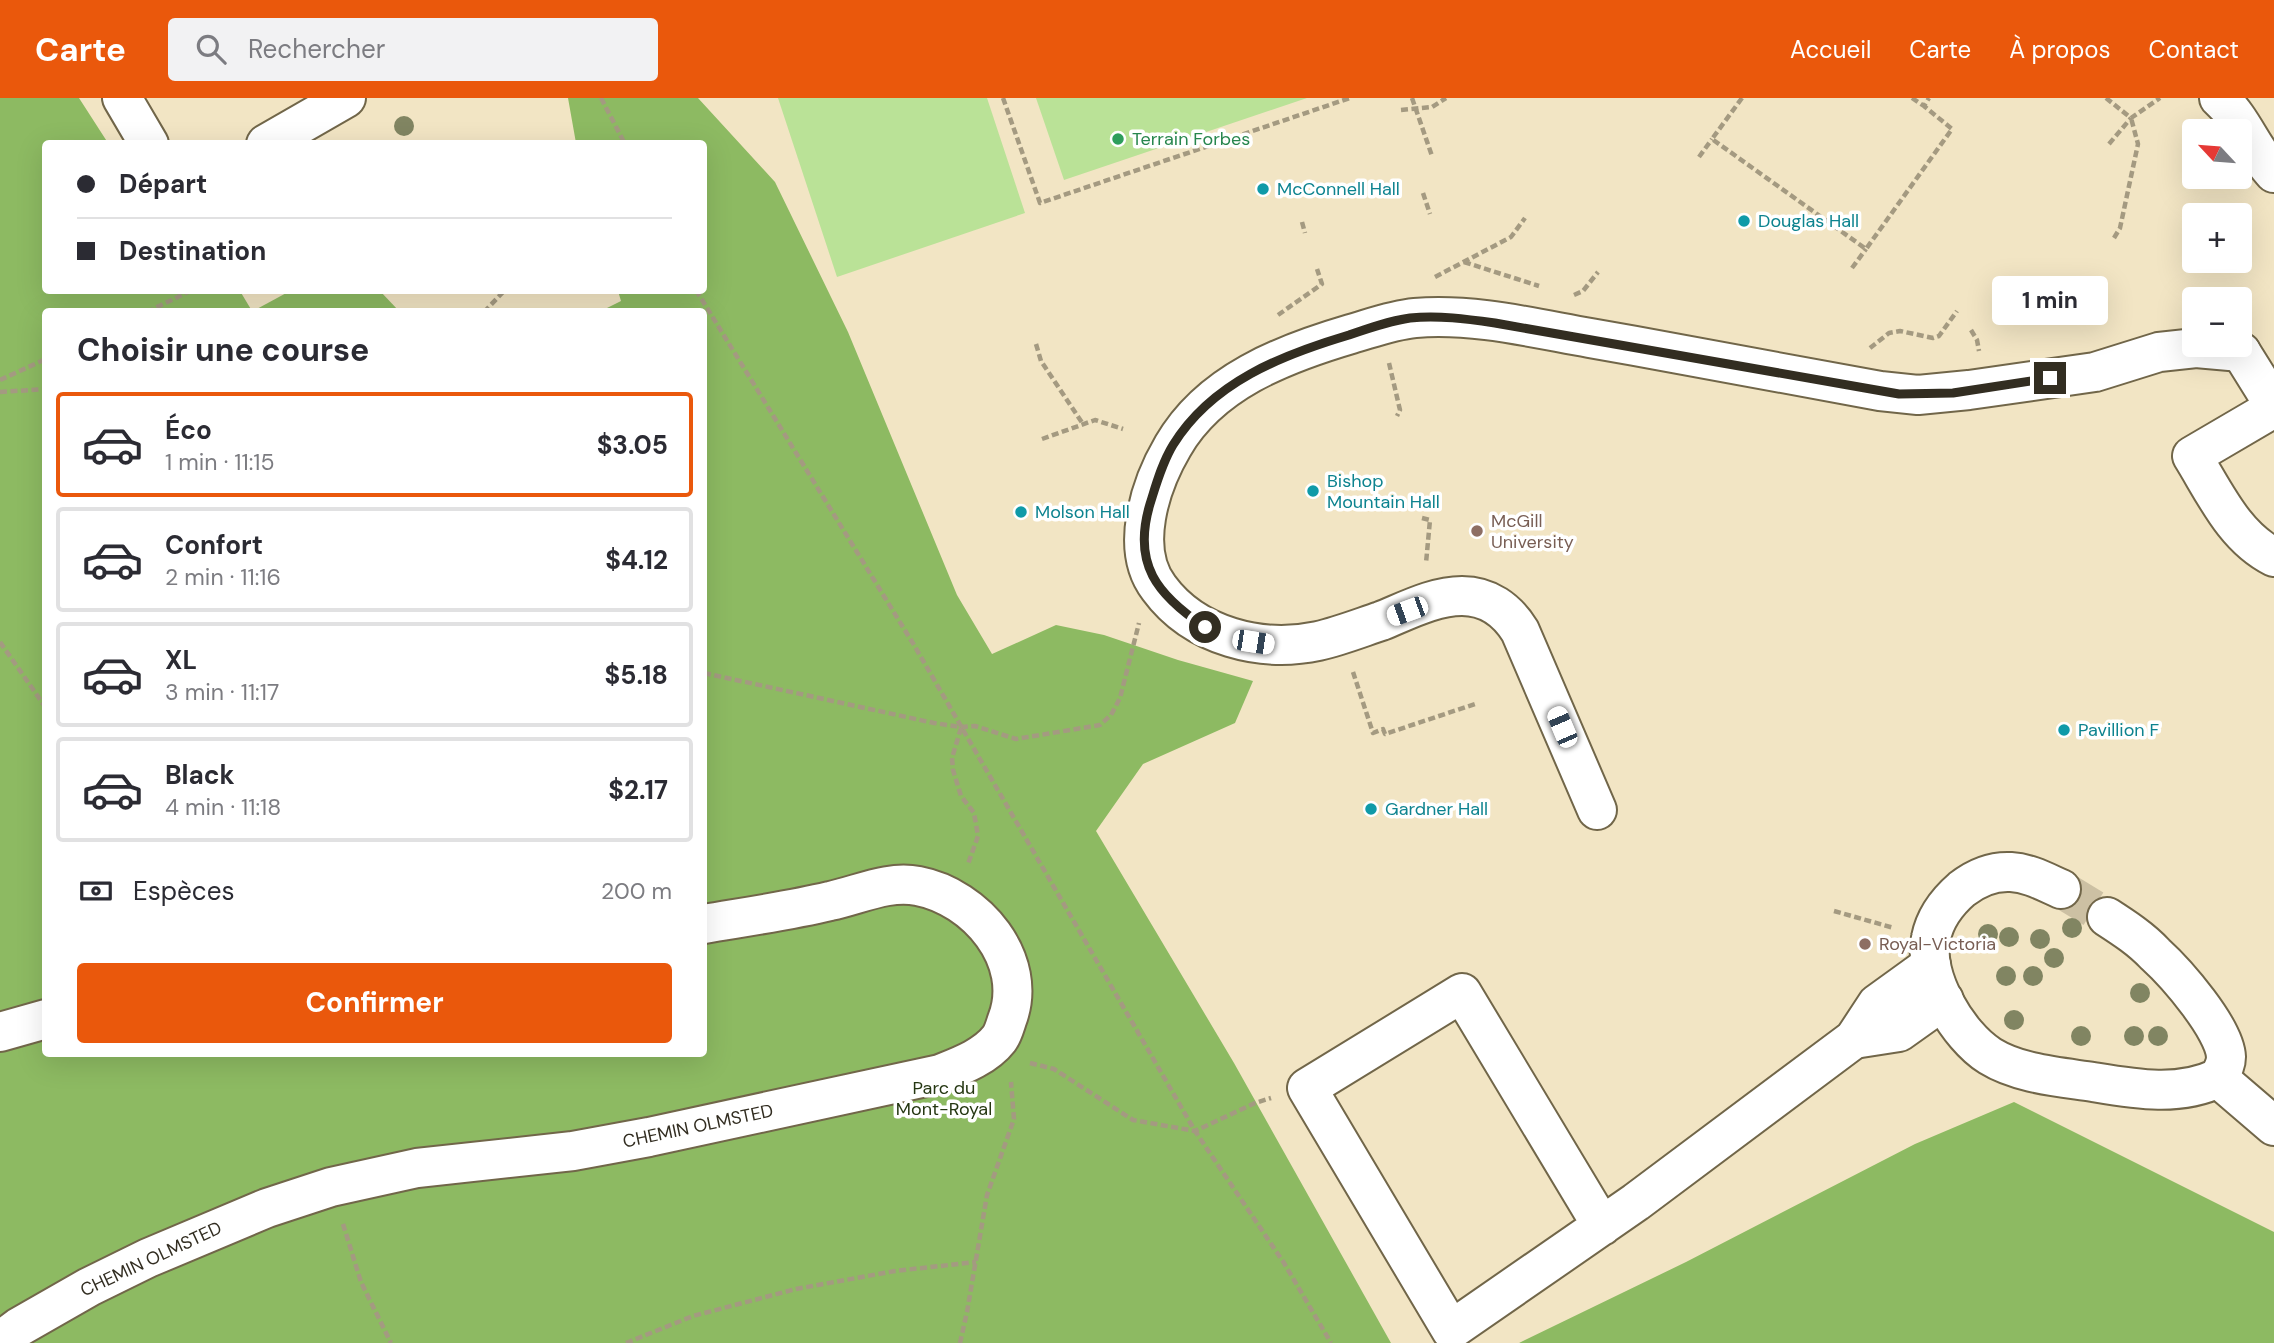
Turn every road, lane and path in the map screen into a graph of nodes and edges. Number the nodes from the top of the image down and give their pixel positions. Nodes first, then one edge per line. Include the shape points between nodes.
1 (122, 98) edge
2 (346, 98) edge
3 (601, 98) edge
4 (1003, 98) edge
5 (1350, 98) edge
6 (1412, 98) edge
7 (1446, 98) edge
8 (1742, 98) edge
9 (1912, 98) edge
10 (1930, 98) edge
11 (2106, 98) edge
12 (2160, 98) edge
13 (2219, 98) edge
14 (1924, 106) junction
15 (1401, 110) dead end
16 (1417, 110) junction
17 (2131, 118) junction
18 (1712, 139) junction
19 (147, 140) edge
20 (273, 140) edge
21 (623, 140) edge
22 (2109, 144) dead end
23 (1432, 156) dead end
24 (1699, 157) dead end
25 (2270, 169) edge
26 (1423, 193) dead end
27 (2274, 204) edge
28 (1430, 214) dead end
29 (1525, 218) dead end
30 (1302, 222) dead end
31 (1305, 233) dead end
32 (2113, 238) dead end
33 (1866, 249) junction
34 (1463, 262) junction
35 (1852, 268) dead end
36 (1317, 269) dead end
37 (1598, 272) dead end
38 (1321, 279) dead end
39 (1429, 280) dead end
40 (1541, 287) dead end
41 (184, 294) edge
42 (501, 294) edge
43 (1567, 295) dead end
44 (155, 308) edge
45 (488, 308) edge
46 (707, 308) edge
47 (1956, 311) dead end
48 (1971, 330) dead end
49 (1036, 344) dead end
50 (1865, 352) dead end
51 (1980, 355) dead end
52 (1387, 357) dead end
53 (42, 361) edge
54 (0, 380) edge
55 (42, 389) edge
56 (0, 392) edge
57 (2274, 406) edge
58 (1396, 416) dead end
59 (1083, 424) junction
60 (1123, 429) dead end
61 (1042, 439) dead end
62 (1422, 518) dead end
63 (2274, 556) edge
64 (1425, 576) dead end
65 (1140, 617) dead end
66 (0, 642) edge
67 (1349, 662) dead end
68 (707, 674) edge
69 (42, 702) edge
70 (1475, 704) dead end
71 (961, 727) junction
72 (1597, 810) dead end
73 (972, 854) dead end
74 (2061, 889) tunnel mouth
75 (1834, 911) dead end
76 (2107, 917) tunnel mouth
77 (707, 923) edge
78 (1935, 968) junction
79 (42, 1020) edge
80 (0, 1032) edge
81 (1004, 1049) junction
82 (2218, 1078) junction
83 (1255, 1103) dead end
84 (2274, 1126) edge
85 (1195, 1131) junction
86 (331, 1187) junction
87 (1602, 1226) junction
88 (976, 1262) junction
89 (0, 1341) edge
90 (391, 1343) edge
91 (626, 1343) edge
92 (960, 1343) edge
93 (1331, 1343) edge

1 - 19 street
2 - 20 street
3 - 21 path
4 - 5 path via 1040,203
6 - 16 path
7 - 16 path
8 - 18 path
9 - 14 path
10 - 14 path
11 - 17 path
12 - 17 path
13 - 25 street via 2234,111
14 - 33 path via 1952,129
15 - 16 path
16 - 23 path
17 - 22 path
17 - 32 path via 2138,144 2120,228
18 - 24 path
18 - 33 path
25 - 27 street
26 - 28 path
29 - 34 path via 1511,237
30 - 31 path
33 - 35 path
34 - 39 path
34 - 40 path
36 - 38 path
37 - 43 path via 1583,291
41 - 44 path
42 - 45 path
46 - 71 path
47 - 50 path via 1939,336 1889,333
48 - 51 path
49 - 59 path via 1041,361
52 - 58 path via 1400,411
53 - 54 path
55 - 56 path
57 - 63 street via 2192,456 2236,527 2259,549
57 - 72 street via 2241,352 2196,348 2160,352 2095,372 1953,393 1899,394 1524,327 1459,318 1412,318 1324,342 1270,363 1238,380 1195,416 1173,445 1147,513 1144,556 1165,596 1205,627 1235,639 1271,645 1340,635 1454,596 1474,596 1497,606 1520,631
59 - 60 path via 1095,420
59 - 61 path
62 - 64 path via 1430,520
65 - 71 path via 1120,698 1100,725 1016,739 975,726
66 - 69 path
67 - 70 path via 1373,733 1383,729 1385,734
68 - 71 path
71 - 73 path via 952,758 961,796 974,813 978,836
71 - 85 path
74 - 78 street via 2025,874 1981,877 1954,897 1935,923
75 - 78 path
76 - 82 street via 2155,953 2216,1029 2226,1058
77 - 81 street via 830,901 881,886 918,886 953,899 987,925 1003,951 1012,980
78 - 82 street via 1962,1031 1999,1061 2059,1077 2155,1090 2202,1086
78 - 87 street via 1877,1004 1854,1039
79 - 80 street
81 - 85 path via 1054,1069 1133,1120
81 - 86 street, CHEMIN OLMSTED via 940,1074 649,1137 573,1151 417,1168
81 - 88 path via 1014,1119 987,1195
82 - 84 street
83 - 85 path
85 - 93 path via 1284,1263
86 - 89 street, CHEMIN OLMSTED via 255,1212 148,1258 89,1287
86 - 90 path via 361,1282
87 - 87 street via 1451,1330 1307,1088 1462,993
88 - 91 path via 796,1289 693,1316
88 - 92 path

